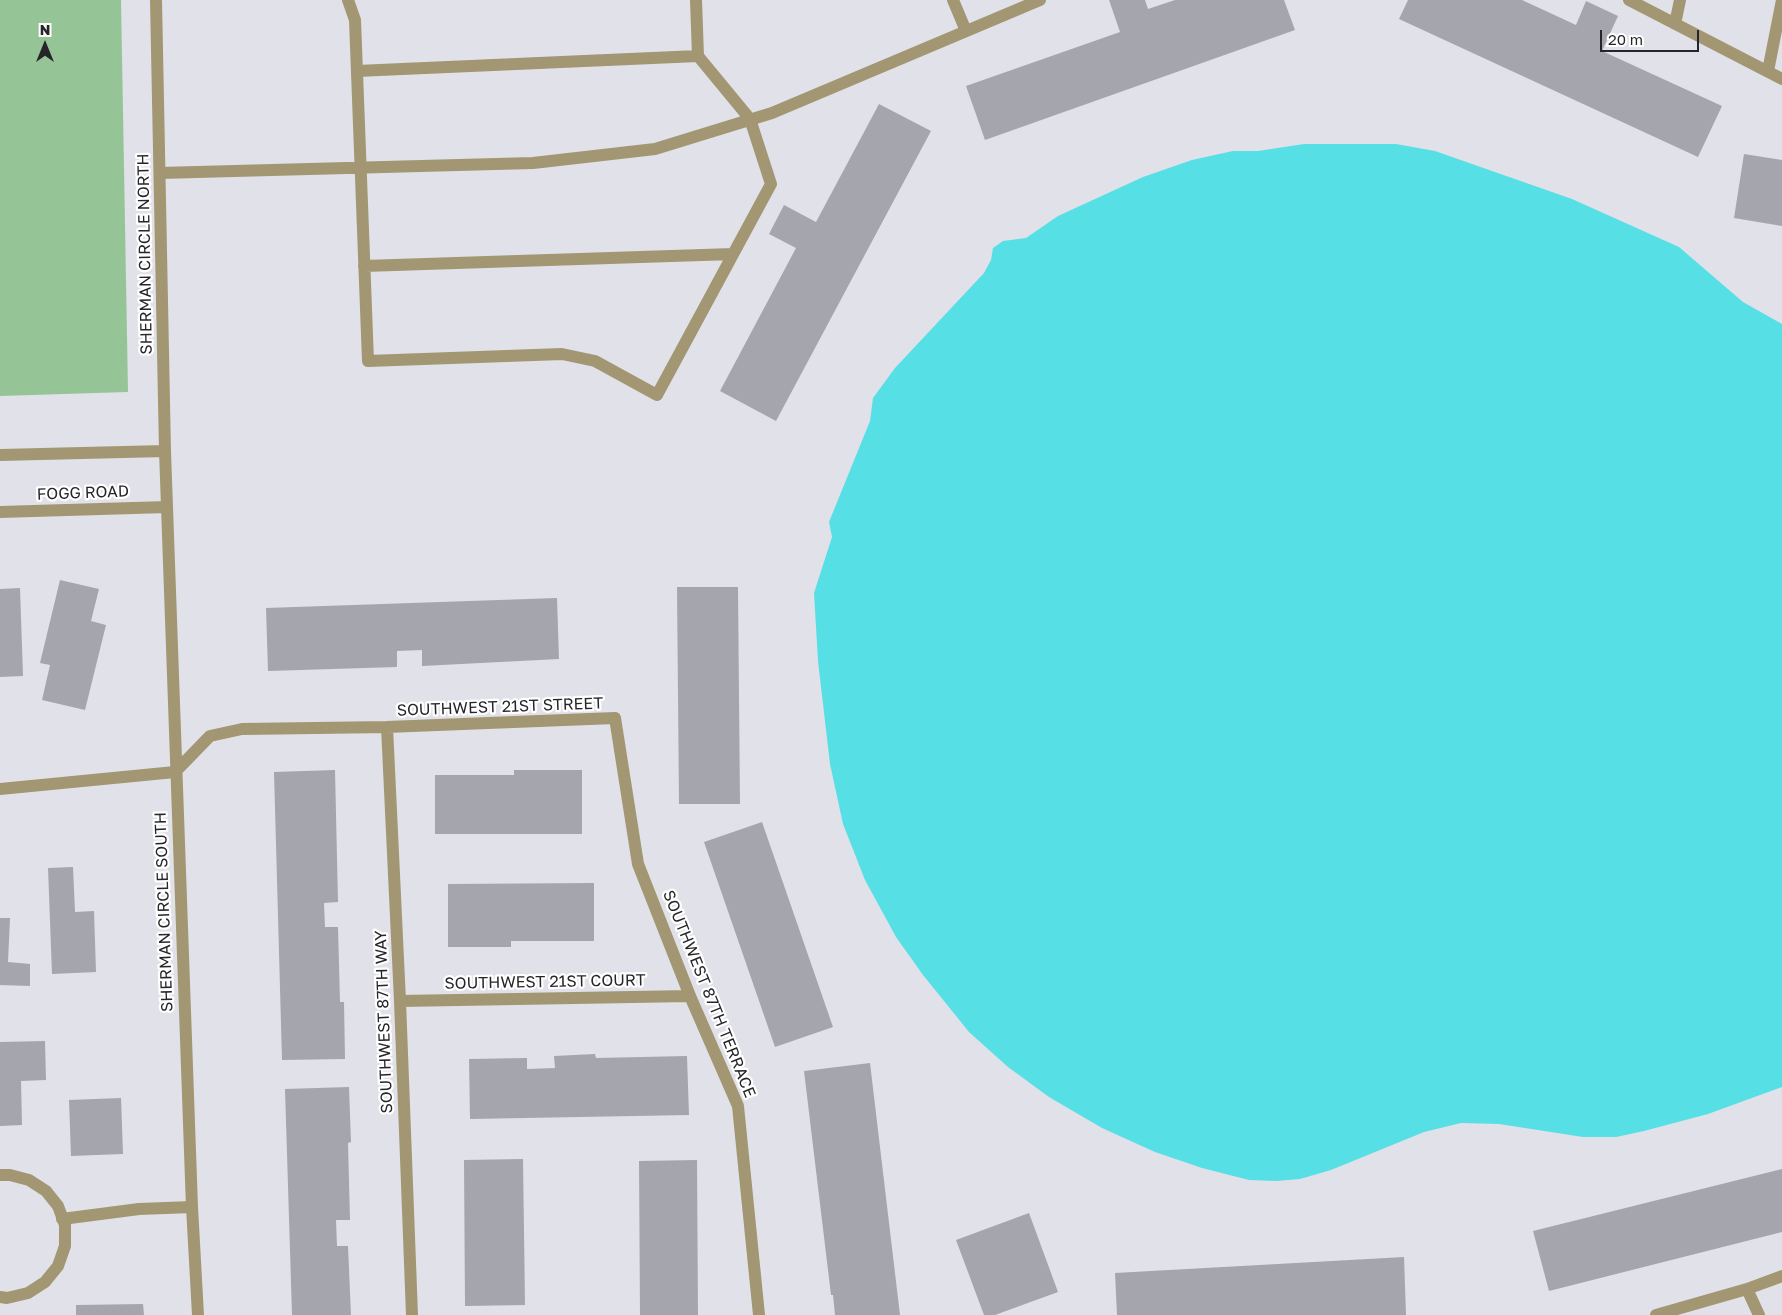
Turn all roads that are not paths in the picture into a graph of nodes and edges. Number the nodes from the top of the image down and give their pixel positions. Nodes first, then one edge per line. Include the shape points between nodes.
1 (156, 0) edge
2 (348, 0) edge
3 (696, 0) edge
4 (953, 0) edge
5 (1040, 0) edge
6 (1629, 0) edge
7 (1680, 0) edge
8 (1782, 0) edge
9 (1676, 24) junction
10 (966, 31) junction
11 (698, 56) junction
12 (357, 71) junction
13 (1768, 71) junction
14 (1782, 79) edge
15 (750, 119) junction
16 (360, 168) junction
17 (160, 173) junction
18 (733, 254) junction
19 (364, 266) junction
20 (165, 451) junction
21 (0, 455) edge
22 (167, 507) junction
23 (0, 512) edge
24 (615, 718) joint
25 (387, 728) junction
26 (175, 772) junction
27 (0, 788) edge
28 (690, 996) junction
29 (400, 1001) junction
30 (0, 1176) edge
31 (192, 1207) junction
32 (62, 1219) junction
33 (1782, 1276) edge
34 (1747, 1289) junction
35 (0, 1297) edge
36 (198, 1315) edge
37 (412, 1315) edge
38 (759, 1315) edge
39 (1656, 1315) edge
40 (1759, 1315) edge

1 - 17 street, SHERMAN CIRCLE NORTH
2 - 12 street via 355,20
3 - 11 street
4 - 10 street
5 - 10 street
6 - 9 street
7 - 9 street
8 - 13 street
9 - 13 street
10 - 15 street via 772,113
11 - 12 street
11 - 15 street
12 - 16 street
13 - 14 street
15 - 16 street via 655,149 533,163
15 - 18 street via 771,184
16 - 17 street
16 - 19 street
17 - 20 street, SHERMAN CIRCLE NORTH
18 - 19 street
18 - 19 street via 657,395 595,361 562,354 368,361
20 - 21 street
20 - 22 street, SHERMAN CIRCLE NORTH
22 - 23 street, FOGG ROAD
22 - 26 street, SHERMAN CIRCLE SOUTH
24 - 25 street, SOUTHWEST 21ST STREET
24 - 28 street, SOUTHWEST 87TH TERRACE via 638,864
25 - 26 street, SOUTHWEST 21ST STREET via 242,729 210,736
25 - 29 street, SOUTHWEST 87TH WAY
26 - 27 street
26 - 31 street, SHERMAN CIRCLE SOUTH
28 - 29 street, SOUTHWEST 21ST COURT
28 - 38 street, SOUTHWEST 87TH TERRACE via 738,1106
29 - 37 street, SOUTHWEST 87TH WAY
30 - 32 street via 29,1180 46,1191 58,1206
31 - 32 street via 138,1209
31 - 36 street, SHERMAN CIRCLE SOUTH
32 - 35 street via 65,1246 58,1266 45,1282 28,1293
33 - 34 street
34 - 39 street
34 - 40 street

